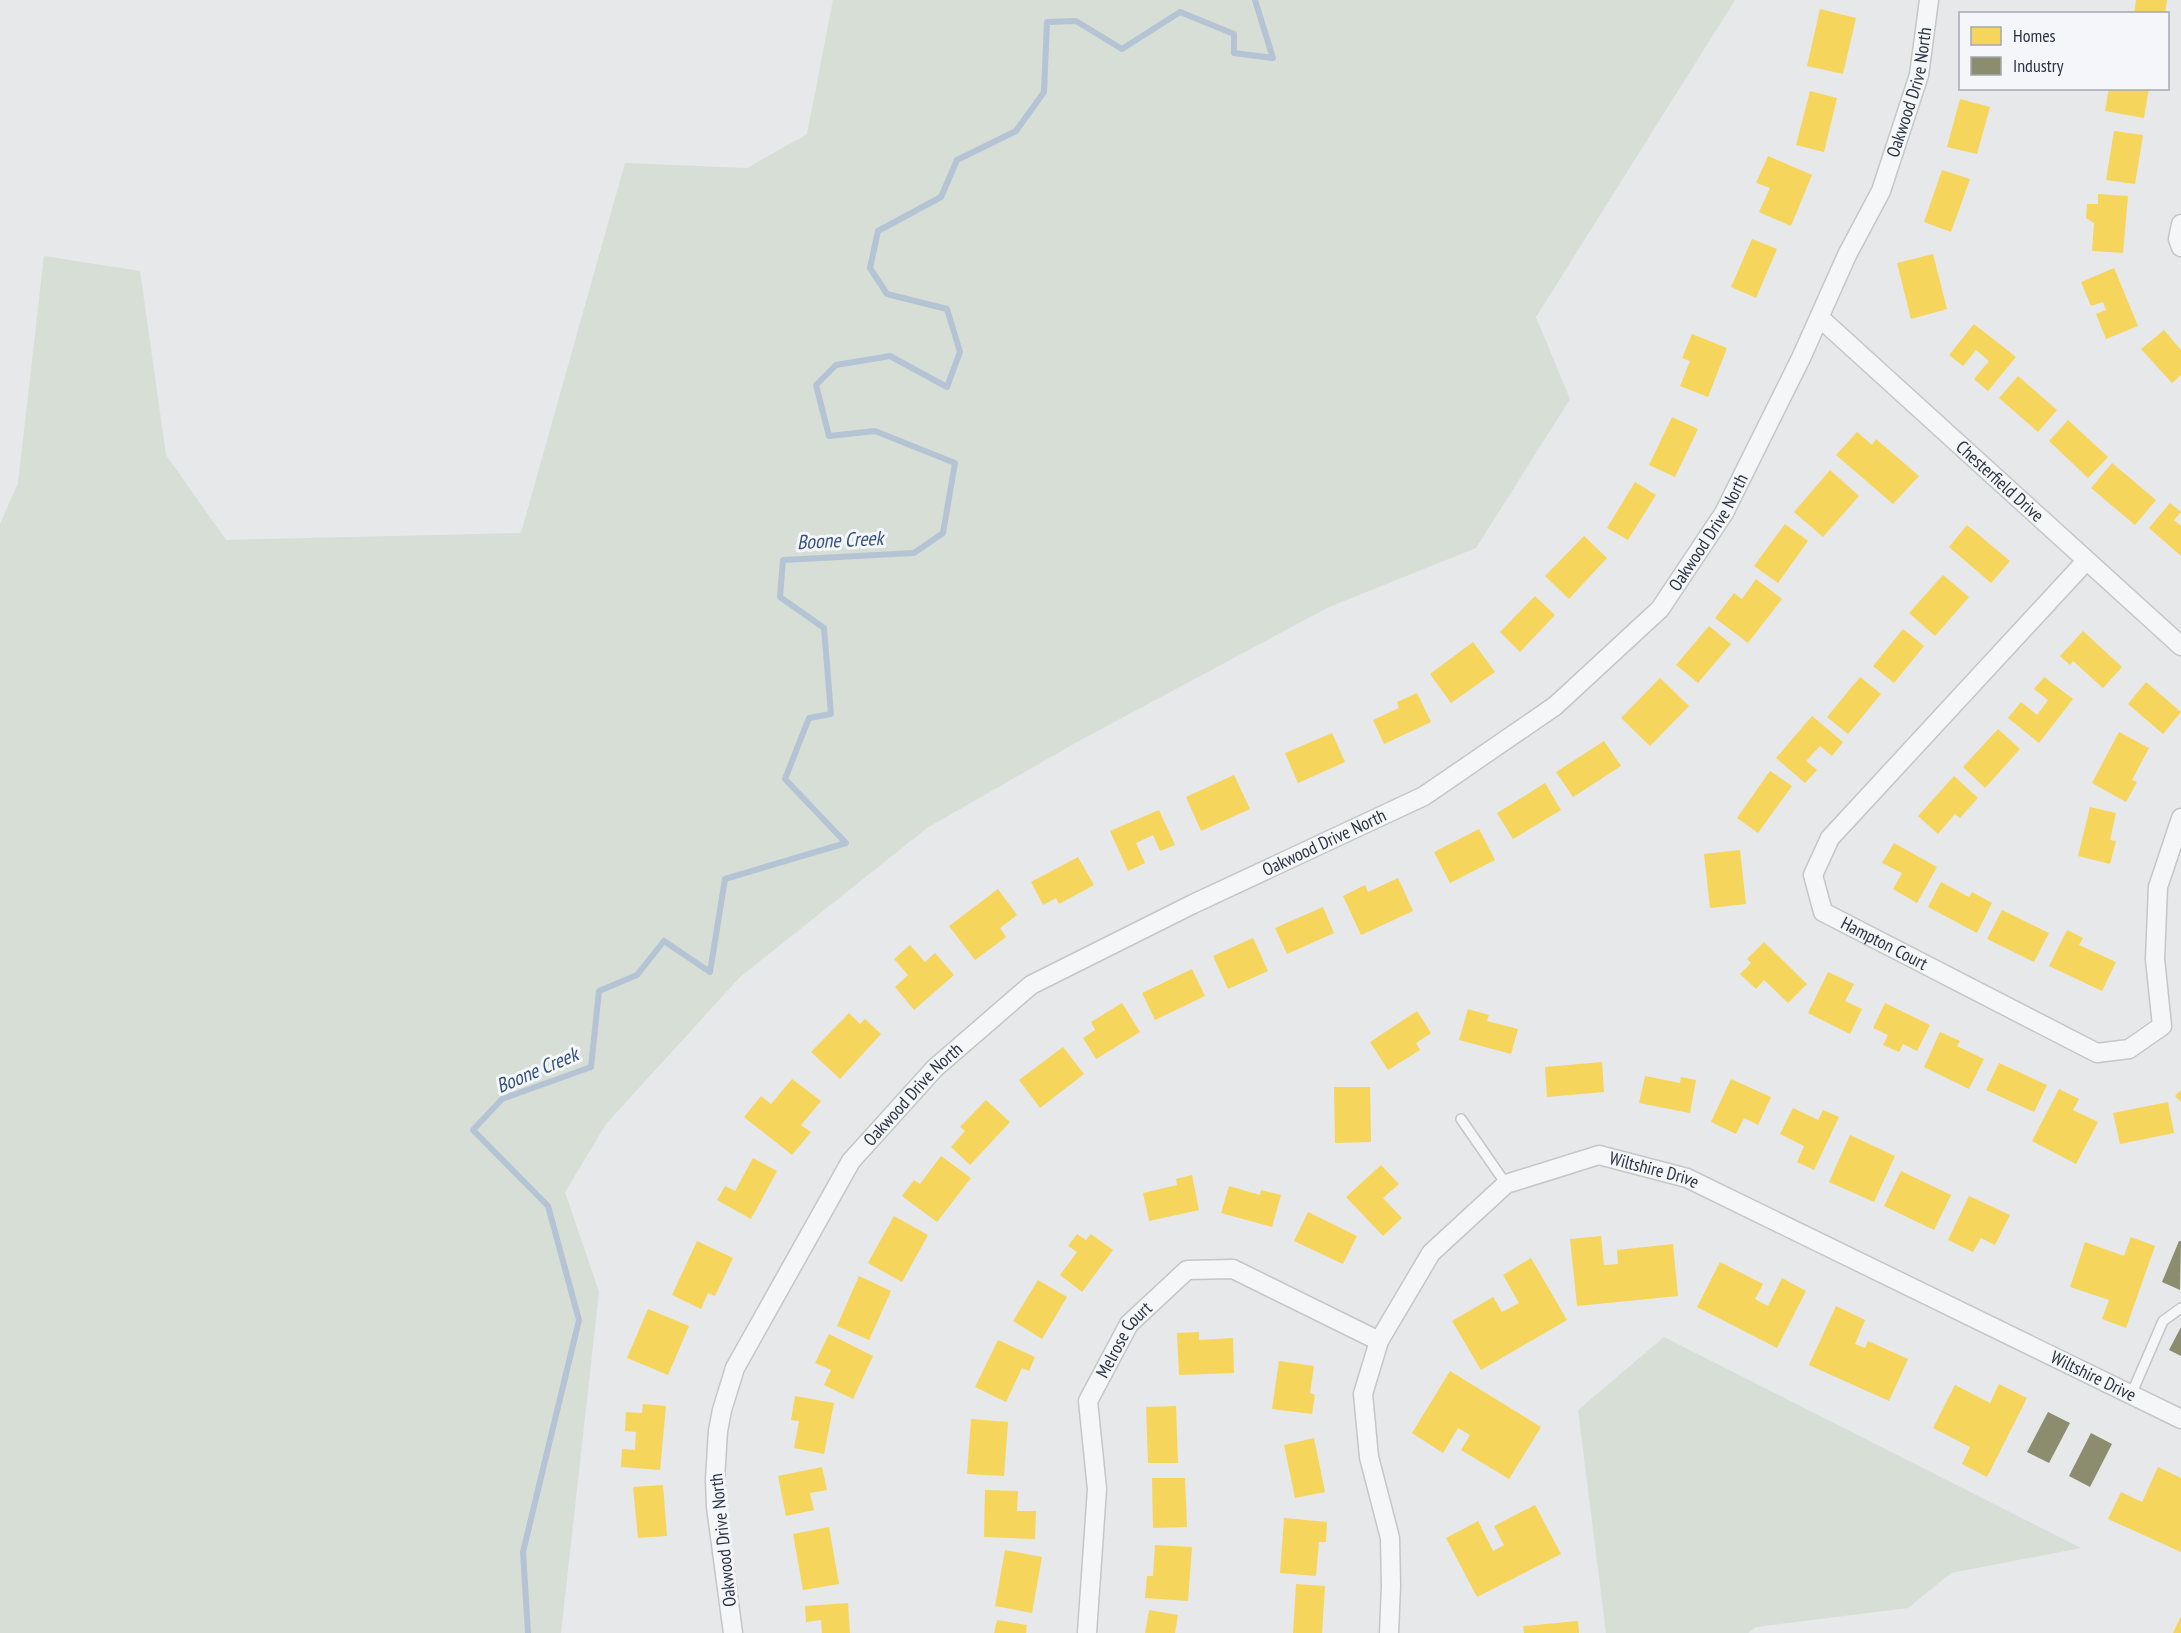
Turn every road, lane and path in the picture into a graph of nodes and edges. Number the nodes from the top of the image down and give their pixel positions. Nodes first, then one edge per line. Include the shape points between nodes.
1 (1929, 0) edge
2 (2181, 224) edge
3 (2181, 247) edge
4 (1820, 318) junction
5 (2086, 561) junction
6 (2181, 646) edge
7 (2181, 818) edge
8 (1461, 1119) dead end
9 (1506, 1184) junction
10 (2181, 1308) edge
11 (1379, 1341) junction
12 (2130, 1395) junction
13 (2181, 1419) edge
14 (733, 1633) edge
15 (1088, 1633) edge
16 (1389, 1633) edge

1 - 4 street, Oakwood Drive North via 1918,75 1881,191
2 - 3 street
4 - 5 street, Chesterfield Drive
4 - 14 street, Oakwood Drive North via 1724,513 1660,609 1555,706 1424,796 1031,985 935,1068 851,1161 735,1368 722,1410 715,1488
5 - 6 street, Chesterfield Drive
5 - 7 street, Hampton Court via 1830,838 1813,875 1823,912 2097,1053 2128,1049 2162,1026 2155,959 2158,887
8 - 9 lane
9 - 11 street, Wiltshire Drive via 1431,1253
9 - 12 street, Wiltshire Drive via 1599,1155 1687,1178
10 - 12 lane via 2163,1321
11 - 15 street, Melrose Court via 1233,1269 1187,1270 1129,1324 1088,1401 1097,1489
11 - 16 street, Wiltshire Drive via 1363,1394 1369,1457 1390,1538
12 - 13 street, Wiltshire Drive

